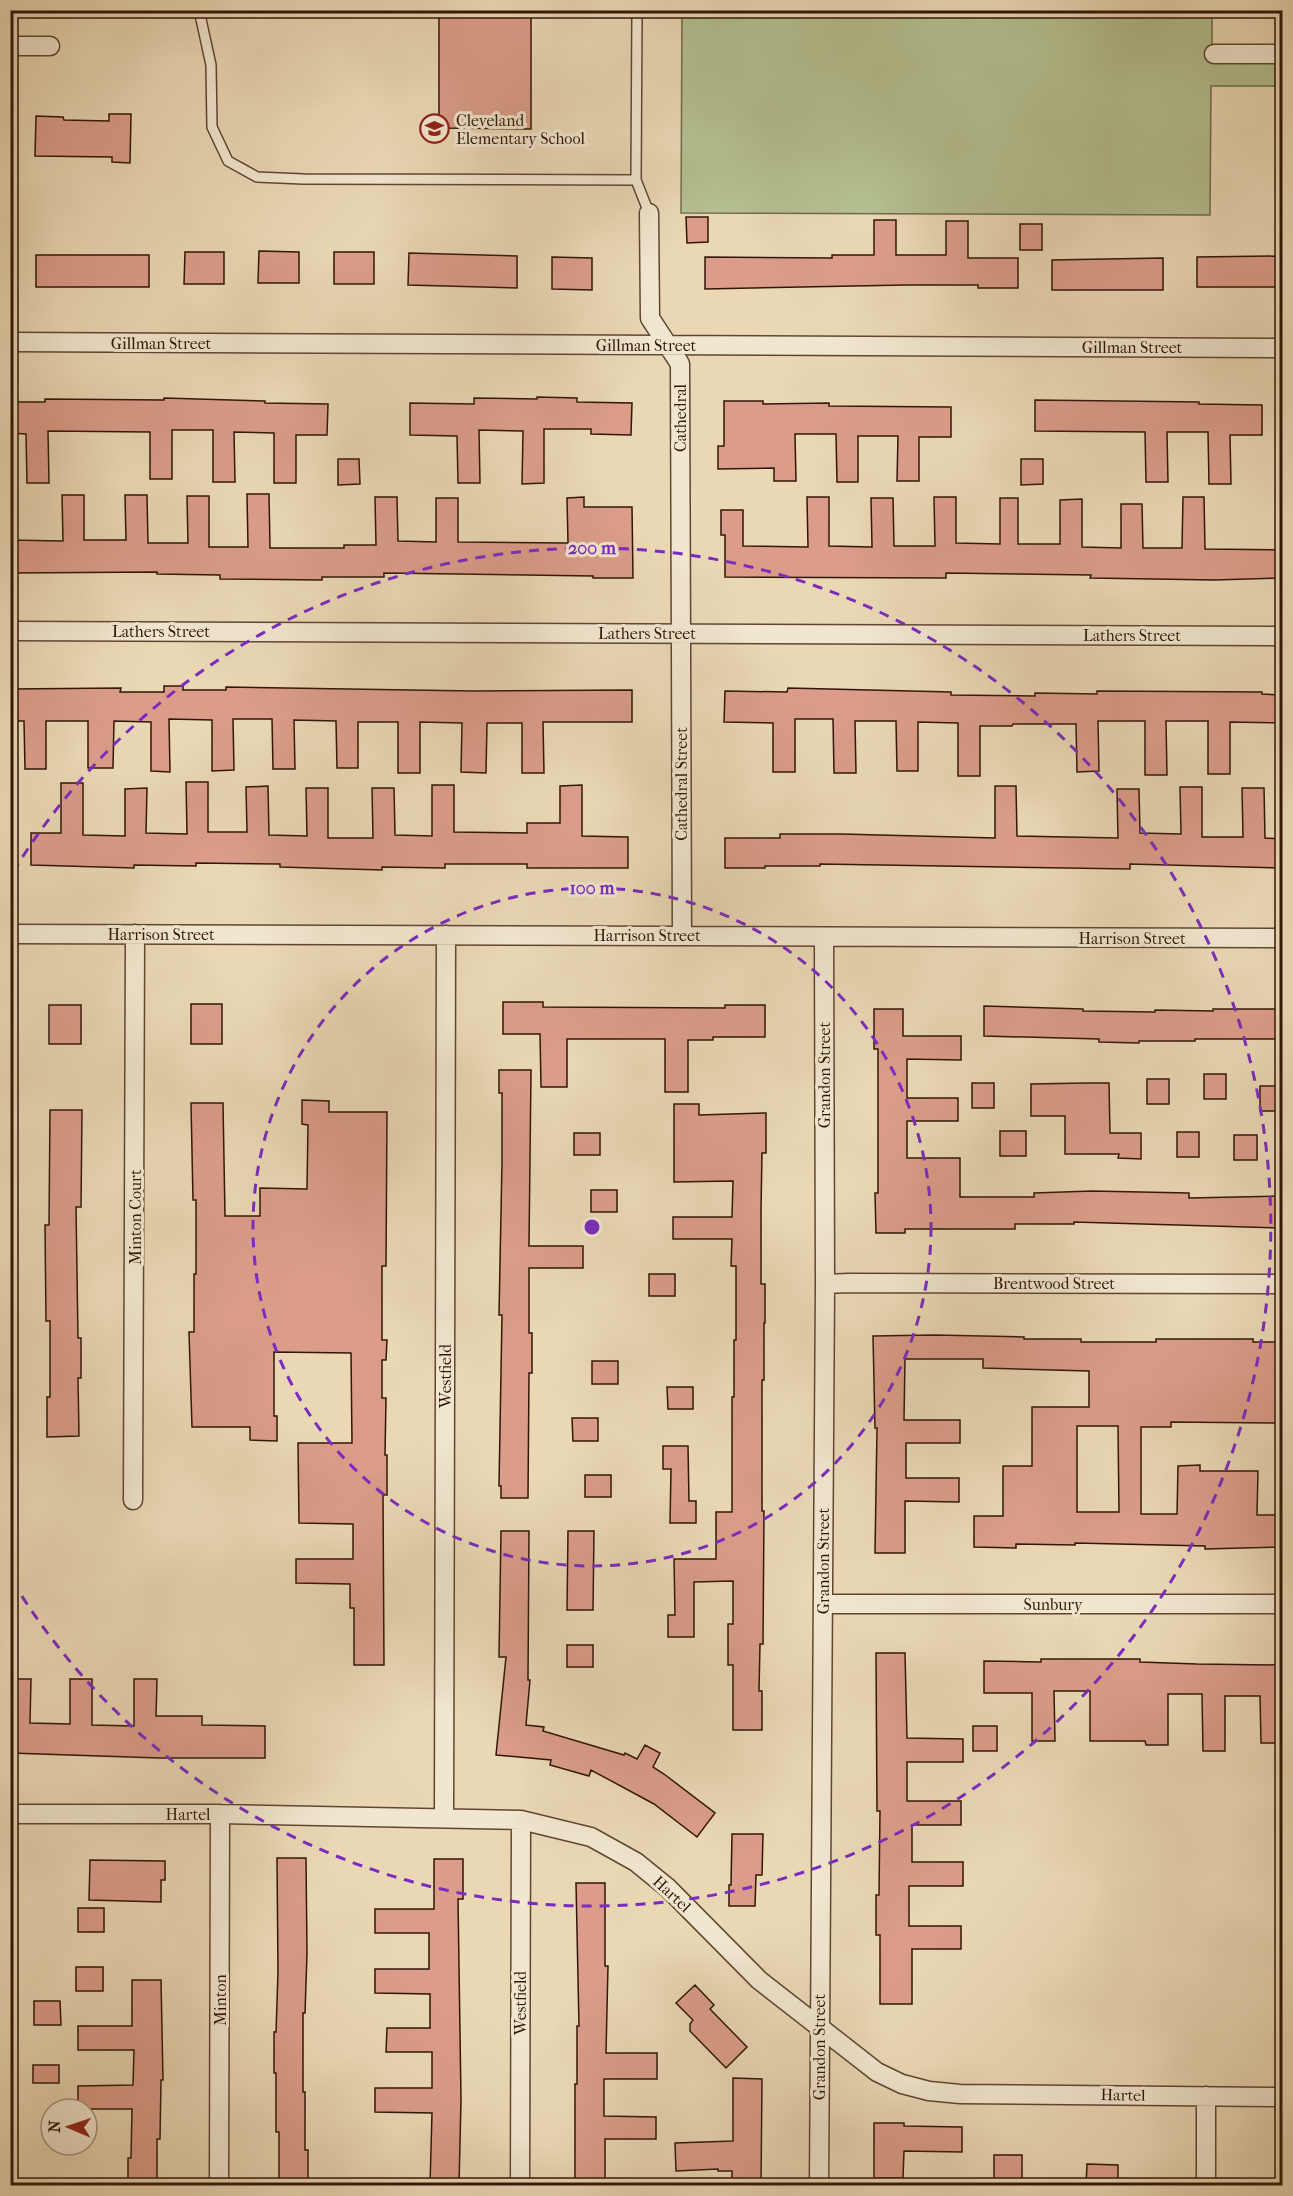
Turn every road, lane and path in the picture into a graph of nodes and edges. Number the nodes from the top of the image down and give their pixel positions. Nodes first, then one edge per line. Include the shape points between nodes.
1 (199, 10) edge
2 (637, 10) edge
3 (10, 46) edge
4 (50, 46) dead end
5 (1214, 54) dead end
6 (1282, 54) edge
7 (636, 180) junction
8 (649, 213) joint
9 (10, 342) edge
10 (667, 345) junction
11 (1282, 348) edge
12 (10, 631) edge
13 (680, 633) junction
14 (1282, 636) edge
15 (10, 934) edge
16 (135, 934) junction
17 (446, 935) junction
18 (682, 935) junction
19 (824, 936) junction
20 (1282, 938) edge
21 (825, 1284) junction
22 (1282, 1284) edge
23 (133, 1500) dead end
24 (823, 1604) junction
25 (1282, 1604) edge
26 (10, 1814) edge
27 (220, 1814) junction
28 (444, 1818) junction
29 (521, 1820) junction
30 (819, 2026) junction
31 (1206, 2096) junction
32 (1282, 2097) edge
33 (219, 2186) edge
34 (520, 2186) edge
35 (819, 2186) edge
36 (1206, 2186) edge

1 - 7 lane via 211,65 212,127 228,161 256,177
2 - 7 lane
3 - 4 street
5 - 6 street
7 - 8 lane
8 - 10 street, Cathedral via 650,318
9 - 10 street, Gillman Street
10 - 11 street, Gillman Street
10 - 13 street, Cathedral via 680,364
12 - 13 street, Lathers Street
13 - 14 street, Lathers Street
13 - 18 street, Cathedral Street
15 - 16 street, Harrison Street
16 - 17 street, Harrison Street
16 - 23 street, Minton Court
17 - 18 street, Harrison Street
17 - 28 street, Westfield
18 - 19 street, Harrison Street
19 - 20 street, Harrison Street
19 - 21 street, Grandon Street
21 - 22 street, Brentwood Street
21 - 24 street, Grandon Street
24 - 25 street, Sunbury
24 - 30 street, Grandon Street
26 - 27 street, Hartel
27 - 28 street, Hartel
27 - 33 street, Minton
28 - 29 street, Hartel
29 - 30 street, Hartel via 591,1837 636,1862 668,1888 759,1980
29 - 34 street, Westfield
30 - 31 street, Hartel via 877,2072 929,2091
30 - 35 street, Grandon Street
31 - 32 street, Hartel
31 - 36 street

